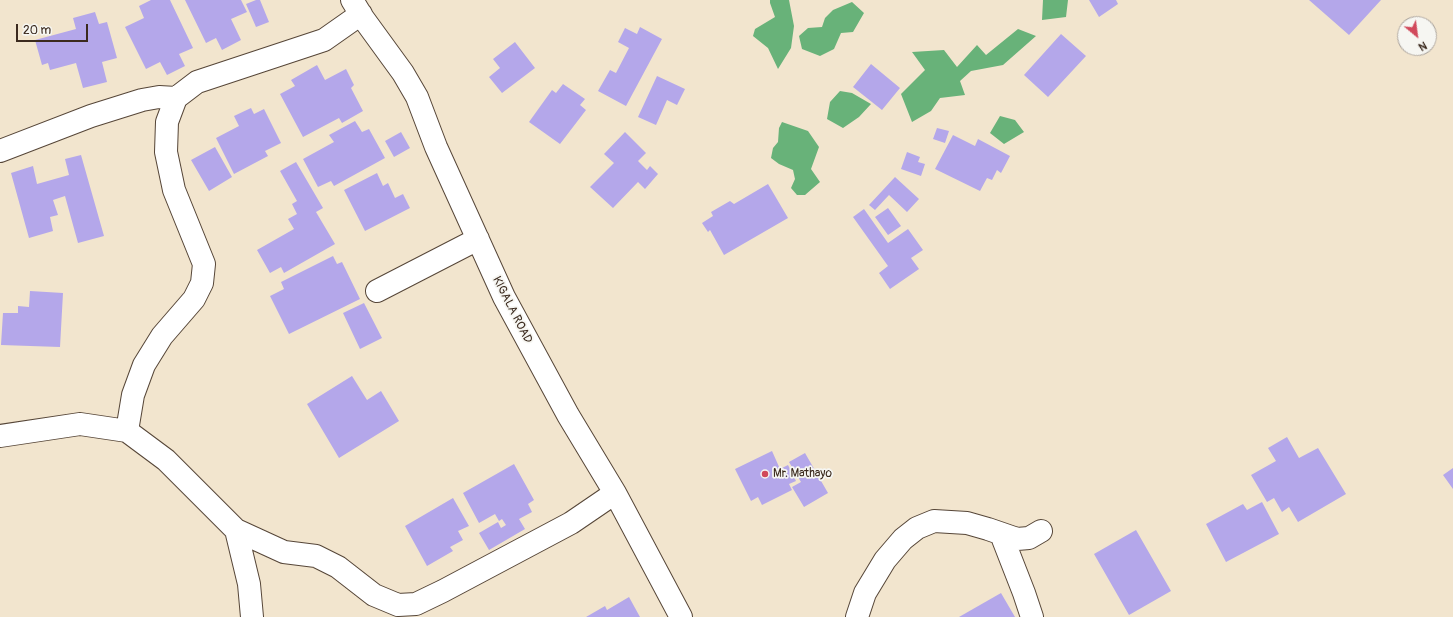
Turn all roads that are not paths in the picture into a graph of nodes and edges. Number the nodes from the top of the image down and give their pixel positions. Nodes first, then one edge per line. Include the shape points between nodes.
1 (356, 7) edge
2 (176, 98) junction
3 (0, 150) edge
4 (478, 239) junction
5 (377, 291) dead end
6 (127, 431) junction
7 (0, 436) edge
8 (615, 493) junction
9 (236, 530) junction
10 (1041, 530) dead end
11 (1001, 534) junction
12 (252, 617) edge
13 (681, 617) edge
14 (857, 617) edge
15 (1032, 617) edge

1 - 2 street via 324,40 197,82
1 - 4 street, KIGALA ROAD via 417,97 436,147
2 - 3 street via 142,100
2 - 6 street via 167,122 166,152 174,190 204,264 202,283 194,300 162,336 144,365 132,394
4 - 5 street
4 - 8 street, KIGALA ROAD via 508,304 568,415
6 - 7 street via 80,424
6 - 9 street via 166,460
8 - 9 street via 571,523 416,604 398,604 374,595 338,567 316,556 284,552
8 - 13 street, KIGALA ROAD
9 - 12 street via 249,584
10 - 11 street via 1029,538 1017,539
11 - 14 street via 966,524 934,521 917,528 903,539 886,560 865,593
11 - 15 street

